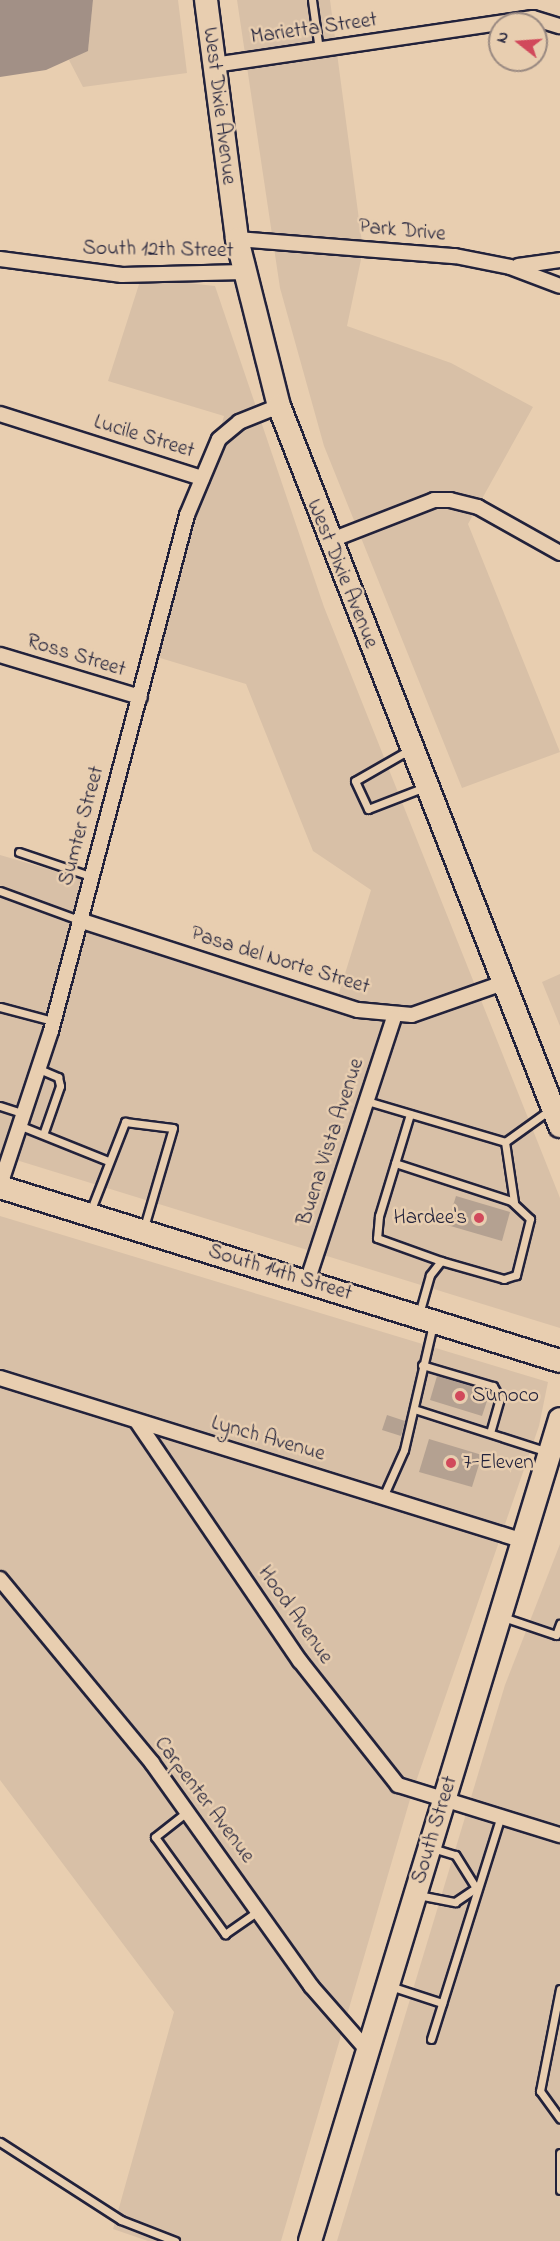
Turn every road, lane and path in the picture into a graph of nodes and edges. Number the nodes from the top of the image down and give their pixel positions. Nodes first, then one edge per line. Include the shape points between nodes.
1 (206, 0) edge
2 (312, 0) edge
3 (560, 26) edge
4 (319, 50) junction
5 (214, 65) junction
6 (237, 239) junction
7 (0, 259) edge
8 (560, 260) edge
9 (510, 267) junction
10 (244, 272) junction
11 (560, 286) edge
12 (279, 406) junction
13 (0, 414) edge
14 (202, 478) junction
15 (329, 541) junction
16 (560, 553) edge
17 (0, 655) edge
18 (140, 697) junction
19 (411, 749) junction
20 (426, 787) junction
21 (19, 852) dead end
22 (90, 876) junction
23 (0, 891) edge
24 (79, 920) junction
25 (503, 983) junction
26 (0, 1006) edge
27 (395, 1015) junction
28 (53, 1021) junction
29 (39, 1069) junction
30 (366, 1101) junction
31 (0, 1106) edge
32 (410, 1114) junction
33 (556, 1116) edge
34 (23, 1120) junction
35 (44, 1132) junction
36 (505, 1142) junction
37 (108, 1161) junction
38 (395, 1163) junction
39 (0, 1186) edge
40 (514, 1202) junction
41 (89, 1214) junction
42 (143, 1231) junction
43 (441, 1261) junction
44 (307, 1282) junction
45 (426, 1319) junction
46 (560, 1361) edge
47 (422, 1365) junction
48 (0, 1378) edge
49 (414, 1409) junction
50 (560, 1419) edge
51 (138, 1423) junction
52 (490, 1433) junction
53 (550, 1452) junction
54 (383, 1497) junction
55 (524, 1541) junction
56 (0, 1579) edge
57 (501, 1616) junction
58 (560, 1624) edge
59 (558, 1636) edge
60 (444, 1801) junction
61 (188, 1811) junction
62 (500, 1819) junction
63 (560, 1836) edge
64 (430, 1847) junction
65 (476, 1888) junction
66 (416, 1894) junction
67 (258, 1911) junction
68 (387, 1986) junction
69 (560, 1989) edge
70 (442, 2003) junction
71 (431, 2039) dead end
72 (368, 2051) junction
73 (560, 2119) edge
74 (0, 2142) edge
75 (560, 2153) edge
76 (560, 2190) edge
77 (175, 2241) edge
78 (310, 2241) edge

1 - 5 main road, West Dixie Avenue
2 - 4 lane
3 - 4 street, Marietta Street via 533,18
4 - 5 street, Marietta Street
5 - 6 main road, West Dixie Avenue
6 - 9 street, Park Drive via 455,256
6 - 10 main road, West Dixie Avenue
7 - 10 street, South 12th Street via 122,275
8 - 9 street
9 - 11 street, Park Drive
10 - 12 main road, West Dixie Avenue
12 - 14 street, Lucile Street via 226,430
12 - 15 main road, West Dixie Avenue
13 - 14 street, Lucile Street
14 - 18 street, Sumter Street via 180,536
15 - 16 street via 434,500 450,500 478,507
15 - 19 main road, West Dixie Avenue
17 - 18 street, Ross Street
18 - 22 street, Sumter Street
19 - 20 main road, West Dixie Avenue
19 - 20 lane via 355,781 368,809
20 - 25 main road, West Dixie Avenue
21 - 22 lane
22 - 24 street, Sumter Street
23 - 24 lane
24 - 27 street, Pasa del Norte Street via 358,1010
24 - 28 street, Sumter Street
25 - 27 street, Pasa del Norte Street via 438,1008
25 - 33 main road, West Dixie Avenue
26 - 28 lane
27 - 30 street, Buena Vista Avenue
28 - 29 street, Sumter Street
29 - 34 street, Sumter Street
29 - 35 lane via 58,1077 60,1086
30 - 32 lane
30 - 44 street, Buena Vista Avenue
31 - 34 lane
32 - 36 lane
32 - 38 lane
33 - 36 lane
34 - 35 lane
34 - 39 street, Sumter Street
35 - 37 lane via 59,1145
36 - 40 lane
37 - 41 lane
37 - 42 lane via 125,1122 173,1128
38 - 40 lane
38 - 43 lane via 376,1228 382,1242
39 - 41 main road, South 14th Street
40 - 43 lane via 530,1218 516,1275 504,1279
41 - 42 main road, South 14th Street
42 - 44 main road, South 14th Street
43 - 45 lane via 430,1275
44 - 45 main road, South 14th Street
45 - 46 main road, South 14th Street
45 - 47 lane
47 - 49 lane
47 - 52 lane via 493,1386 500,1398
48 - 51 street, Lynch Avenue
49 - 52 lane
49 - 54 lane
50 - 53 main road, South Street
51 - 54 street, Lynch Avenue
51 - 60 street, Hood Avenue via 300,1661 386,1772 398,1785
52 - 53 lane
53 - 55 main road, South Street
54 - 55 street, Lynch Avenue
55 - 57 main road, South Street
56 - 61 street, Carpenter Avenue
57 - 59 lane
57 - 60 main road, South Street
58 - 59 lane
60 - 62 street, Hood Avenue
60 - 64 main road, South Street
61 - 67 street, Carpenter Avenue
61 - 67 lane via 155,1837 225,1934
62 - 63 street, Hood Avenue
62 - 65 lane
64 - 65 lane via 455,1855
64 - 66 main road, South Street
65 - 66 lane via 442,1903
65 - 70 lane
66 - 68 main road, South Street
67 - 72 street, Carpenter Avenue via 311,1986
68 - 70 lane
68 - 72 main road, South Street
69 - 73 lane via 540,2091
70 - 71 lane
72 - 78 main road, South Street
74 - 77 lane via 121,2220
75 - 76 lane

